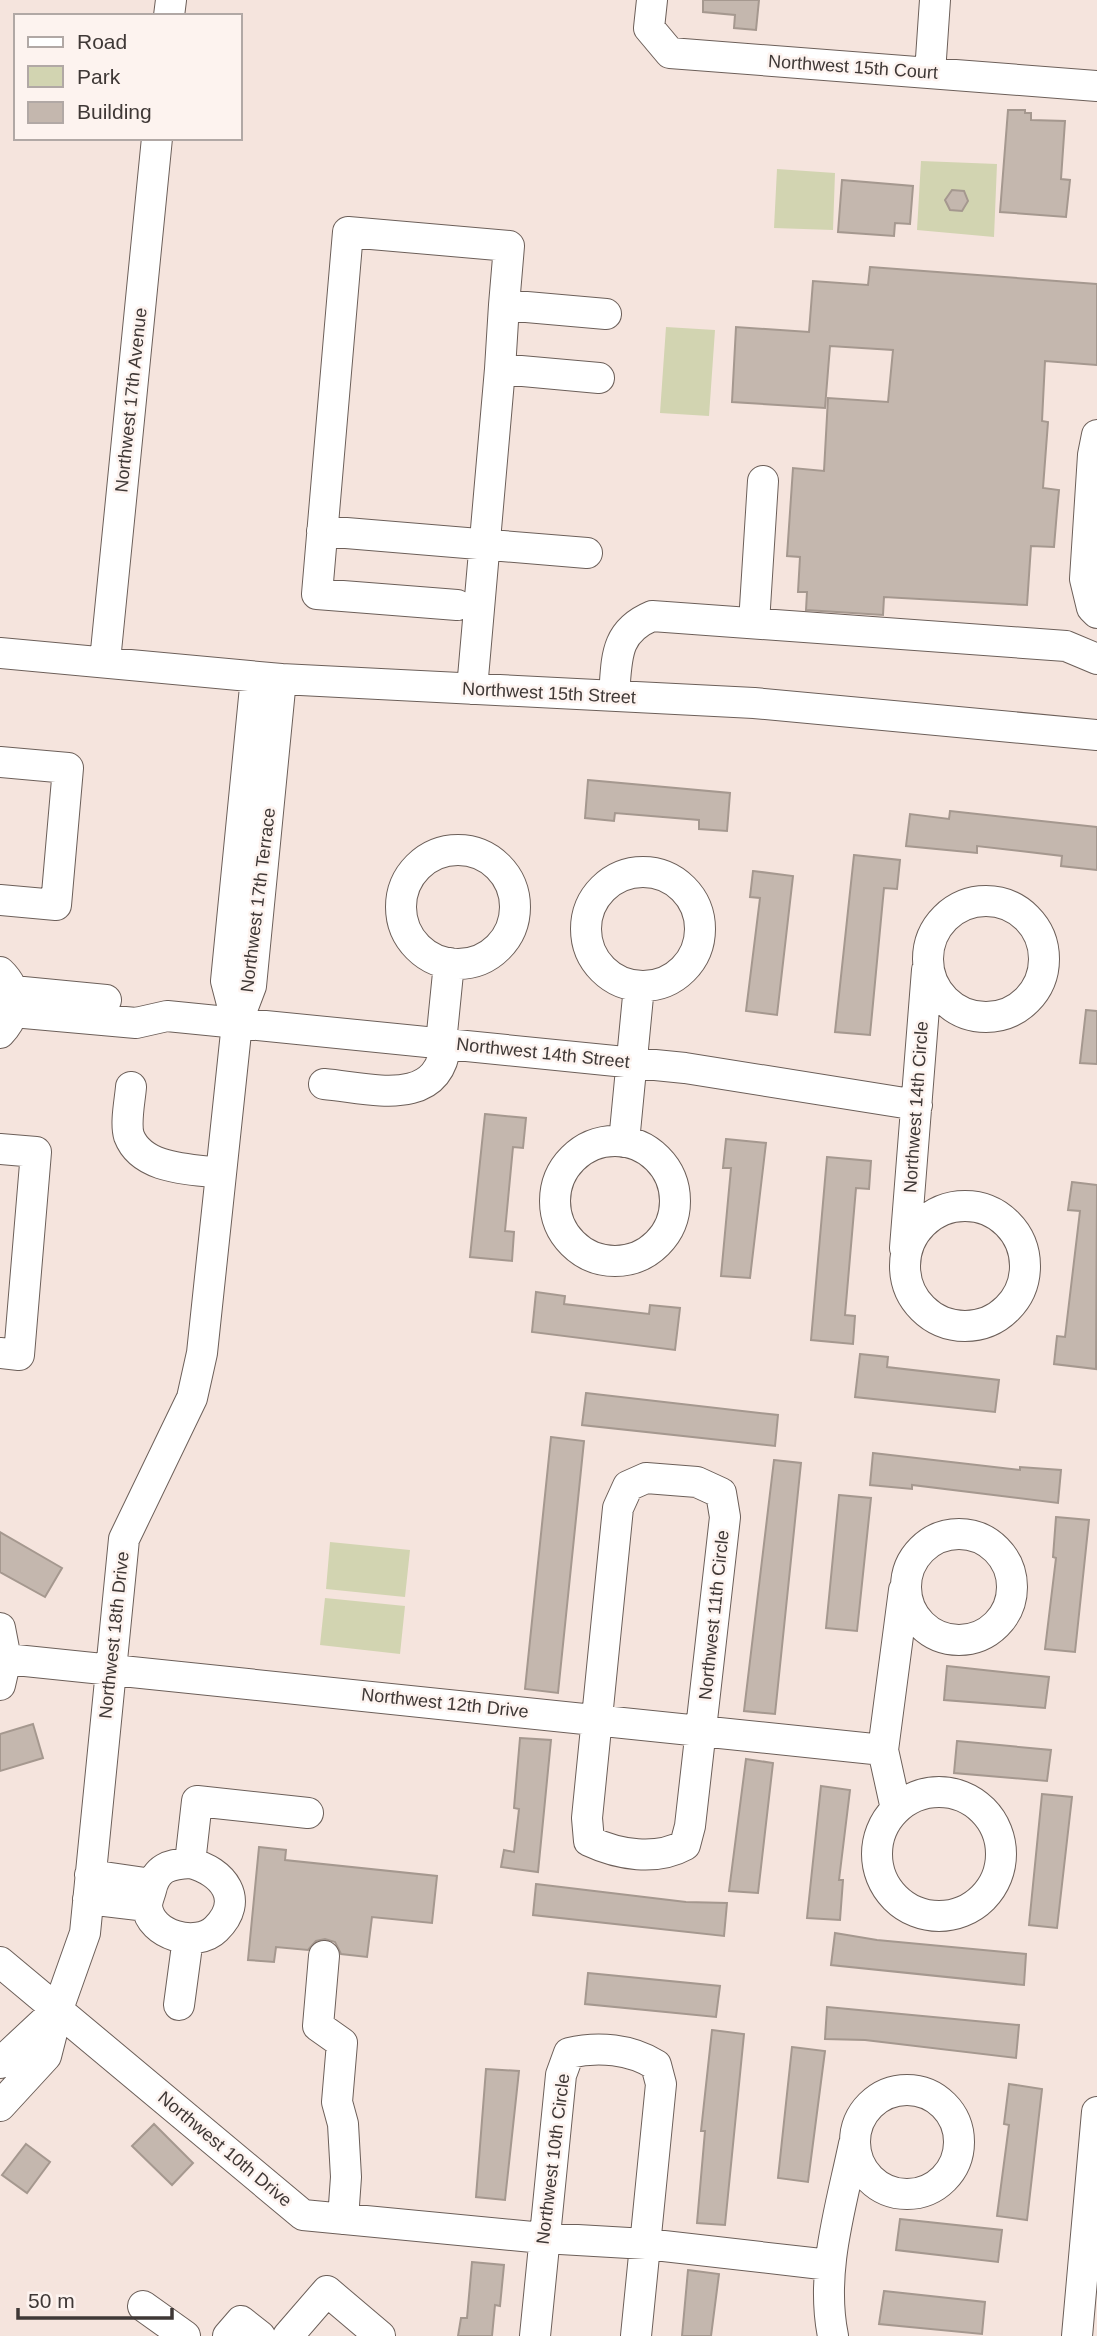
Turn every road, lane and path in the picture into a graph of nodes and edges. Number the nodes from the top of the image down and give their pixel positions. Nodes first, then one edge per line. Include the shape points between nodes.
1 (652, 0) edge
2 (935, 0) edge
3 (930, 74) junction
4 (1097, 86) edge
5 (157, 140) edge
6 (504, 305) junction
7 (606, 314) dead end
8 (500, 369) junction
9 (599, 378) dead end
10 (1097, 435) edge
11 (763, 481) dead end
12 (323, 531) junction
13 (484, 544) junction
14 (587, 553) dead end
15 (457, 605) dead end
16 (1097, 613) edge
17 (754, 623) junction
18 (0, 653) edge
19 (1097, 659) edge
20 (105, 661) junction
21 (269, 678) junction
22 (471, 688) junction
23 (614, 696) junction
24 (1097, 735) edge
25 (0, 762) edge
26 (0, 900) edge
27 (928, 955) dead end
28 (449, 963) dead end
29 (639, 986) dead end
30 (7, 1002) edge
31 (237, 1023) junction
32 (443, 1043) junction
33 (632, 1062) junction
34 (324, 1084) dead end
35 (131, 1087) dead end
36 (916, 1105) junction
37 (624, 1142) junction
38 (0, 1149) edge
39 (221, 1173) junction
40 (904, 1259) junction
41 (0, 1353) edge
42 (905, 1583) dead end
43 (0, 1628) edge
44 (111, 1668) junction
45 (3, 1672) edge
46 (597, 1719) junction
47 (702, 1731) junction
48 (883, 1750) junction
49 (896, 1809) junction
50 (308, 1812) dead end
51 (190, 1863) junction
52 (89, 1887) junction
53 (150, 1895) junction
54 (188, 1938) junction
55 (324, 1956) dead end
56 (0, 1962) edge
57 (179, 2005) dead end
58 (58, 2009) junction
59 (0, 2063) edge
60 (0, 2106) edge
61 (1097, 2112) edge
62 (857, 2126) dead end
63 (343, 2219) junction
64 (543, 2238) junction
65 (646, 2244) junction
66 (830, 2265) junction
67 (143, 2306) dead end
68 (185, 2336) edge
69 (229, 2336) edge
70 (260, 2336) edge
71 (288, 2336) edge
72 (380, 2336) edge
73 (535, 2336) edge
74 (636, 2336) edge
75 (834, 2336) edge
76 (1077, 2336) edge

1 - 3 street, Northwest 15th Court via 649,28 670,53
2 - 3 street
3 - 4 street, Northwest 15th Court
5 - 20 street, Northwest 17th Avenue
6 - 7 street
6 - 8 street
6 - 12 street via 509,246 348,232
8 - 9 street
8 - 13 street
10 - 16 street via 1085,579
11 - 17 street
12 - 13 street
12 - 15 street via 317,594
13 - 14 street
13 - 22 street
17 - 19 street via 1066,646
17 - 23 street via 652,615 643,619 625,635 618,652
18 - 20 street, Northwest 15th Street
20 - 21 street, Northwest 15th Street
21 - 22 street, Northwest 15th Street
21 - 31 street, Northwest 17th Terrace via 226,981
22 - 23 street, Northwest 15th Street
23 - 24 street, Northwest 15th Street via 754,703
25 - 26 street via 68,768 56,905
27 - 36 street, Northwest 14th Circle
28 - 32 street
29 - 33 street
30 - 31 street, Northwest 14th Street via 135,1003 167,1016
31 - 32 street, Northwest 14th Street
31 - 39 street, Northwest 18th Drive
32 - 33 street, Northwest 14th Street
32 - 34 street via 444,1060 431,1079 408,1092
33 - 36 street, Northwest 14th Street
33 - 37 street
35 - 39 street via 128,1134 137,1149 156,1162
36 - 40 street, Northwest 14th Circle
37 - 37 street via 590,1147 573,1159 555,1196 557,1217 566,1236 600,1259 621,1261 641,1256 658,1244 676,1208 666,1168 651,1153
38 - 41 street via 36,1152 19,1354
39 - 44 street, Northwest 18th Drive via 202,1353 192,1398 124,1539
40 - 40 street, Northwest 14th Circle via 914,1299 928,1315 970,1327 990,1322 1008,1310 1026,1274 1025,1253 1017,1233 1003,1218 984,1208 961,1205 941,1210 923,1222
42 - 48 street
43 - 45 street
44 - 45 street, Northwest 12th Drive
44 - 46 street, Northwest 12th Drive
44 - 52 street, Northwest 18th Drive
46 - 47 street, Northwest 12th Drive
46 - 47 street, Northwest 11th Circle via 587,1818 589,1841 611,1852 667,1855 685,1845
46 - 47 street, Northwest 11th Circle via 618,1508 628,1486 646,1478 697,1482 721,1493 725,1517
47 - 48 street, Northwest 12th Drive
48 - 49 street
49 - 49 street via 883,1826 877,1847 878,1869 896,1899 915,1912 937,1917 970,1909 987,1895 998,1878 1002,1857 999,1835 985,1811 967,1798 946,1792 911,1798
50 - 51 street via 197,1801
51 - 53 street via 165,1867 154,1877
51 - 54 street via 219,1875 228,1896 227,1914 220,1925 203,1937
52 - 53 street
52 - 58 street, Northwest 18th Drive via 85,1933
53 - 54 street via 153,1920 166,1932
54 - 57 street
55 - 63 street via 318,2026 342,2042 337,2102 346,2177
56 - 58 street, Northwest 10th Drive
58 - 59 street, Northwest 18th Drive
58 - 60 street, Northwest 18th Drive via 46,2056
58 - 63 street, Northwest 10th Drive via 303,2215
61 - 76 street
62 - 66 street
63 - 64 street, Northwest 10th Drive
64 - 65 street, Northwest 10th Drive
64 - 65 street, Northwest 10th Circle via 561,2075 569,2053 590,2048 640,2055 656,2065 661,2084
64 - 73 street, Northwest 10th Circle
65 - 66 street
65 - 74 street, Northwest 10th Circle
66 - 75 street via 827,2308
67 - 68 street
69 - 70 street via 241,2321
71 - 72 street via 327,2291

